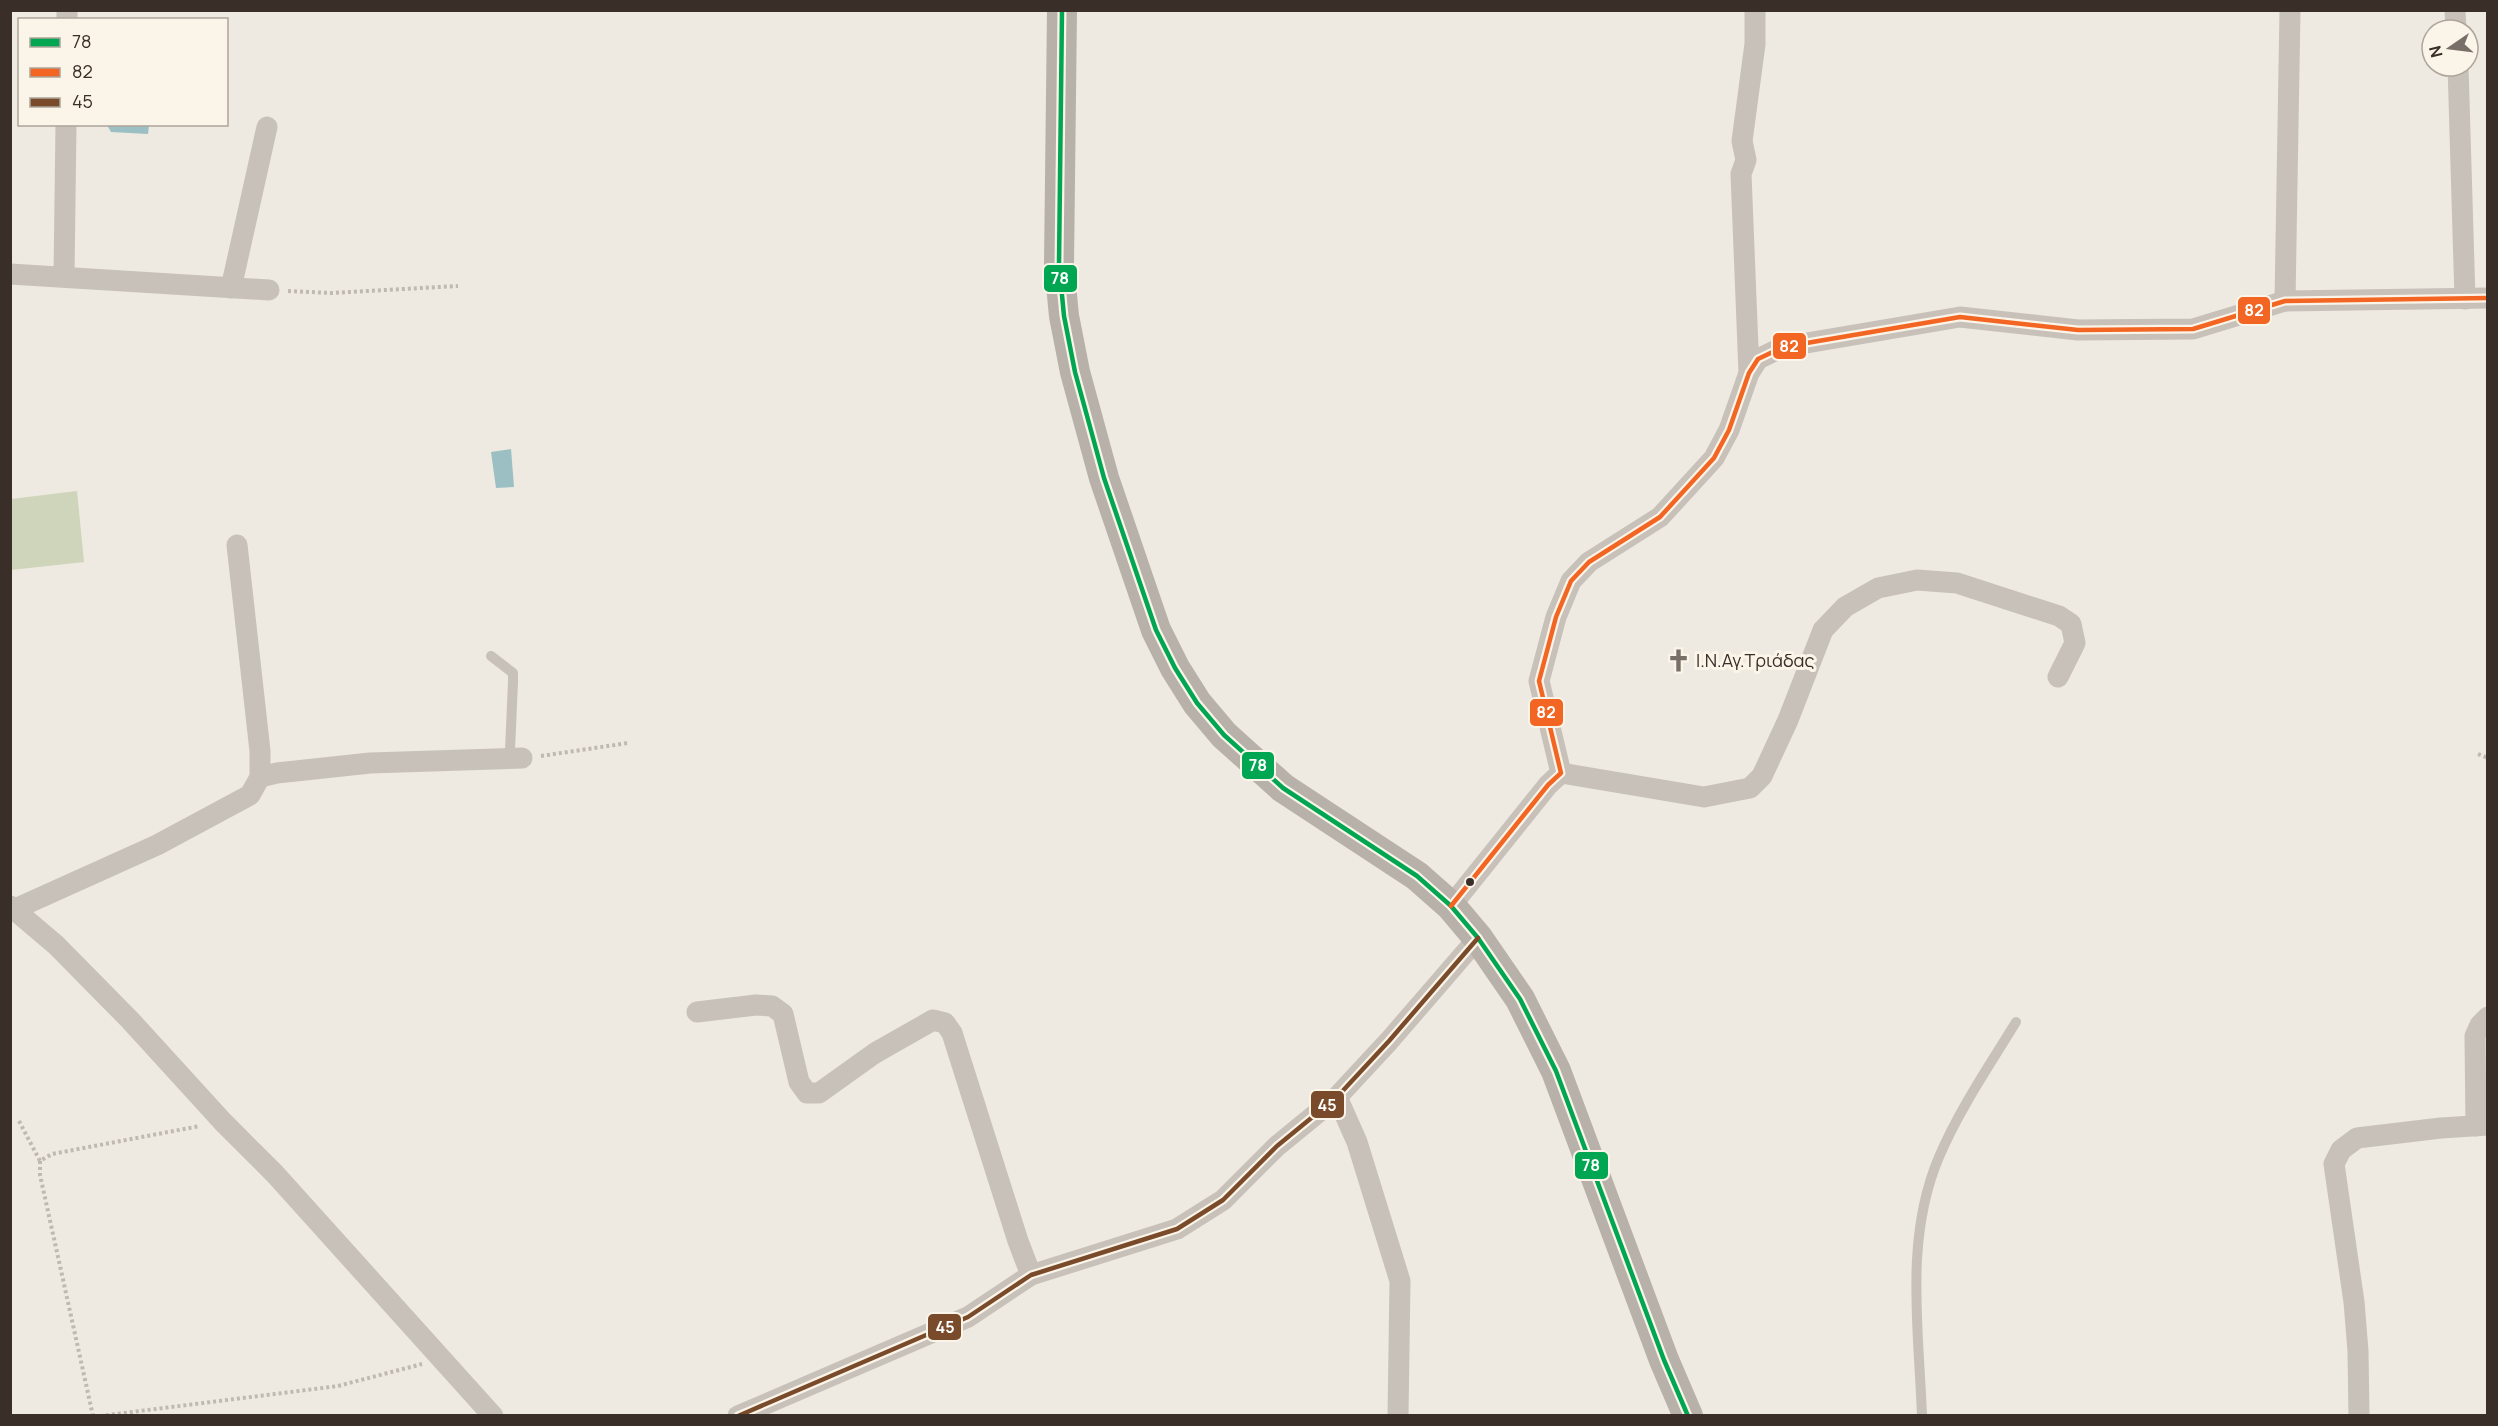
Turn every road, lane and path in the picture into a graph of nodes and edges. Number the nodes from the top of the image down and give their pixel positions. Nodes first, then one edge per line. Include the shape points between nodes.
1 (1062, 10) edge
2 (1755, 10) edge
3 (2290, 10) edge
4 (2458, 78) edge
5 (66, 126) edge
6 (267, 127) dead end
7 (10, 274) edge
8 (64, 276) junction
9 (458, 286) dead end
10 (231, 288) junction
11 (269, 290) joint
12 (2465, 298) junction
13 (2487, 298) edge
14 (2285, 301) junction
15 (1749, 373) junction
16 (237, 545) dead end
17 (492, 656) dead end
18 (2058, 677) dead end
19 (628, 743) dead end
20 (2478, 754) dead end
21 (2487, 758) edge
22 (501, 759) junction
23 (522, 759) joint
24 (1561, 773) junction
25 (260, 777) junction
26 (1451, 906) junction
27 (13, 908) edge
28 (1478, 938) junction
29 (697, 1012) dead end
30 (2487, 1017) edge
31 (2016, 1023) dead end
32 (1337, 1097) junction
33 (19, 1121) dead end
34 (223, 1122) junction
35 (2482, 1125) edge
36 (40, 1161) junction
37 (1031, 1275) junction
38 (442, 1358) junction
39 (93, 1416) edge
40 (100, 1416) edge
41 (493, 1416) edge
42 (738, 1416) edge
43 (1398, 1416) edge
44 (1688, 1416) edge
45 (1922, 1416) edge
46 (2360, 1416) edge

1 - 26 main road via 1059,264 1064,316 1104,478 1156,630 1197,703 1252,763 1283,788 1417,876
2 - 15 street via 1755,44 1742,141 1746,160 1741,174
3 - 14 street
4 - 12 street
5 - 8 street
6 - 10 street
7 - 8 street
8 - 10 street
9 - 11 path via 332,293
10 - 11 street
12 - 13 street
12 - 14 street
14 - 15 street via 2193,329 2078,330 1960,317 1783,347 1758,358
15 - 24 street via 1729,430 1714,458 1660,517 1589,562 1571,581 1556,617 1539,681
16 - 25 street
17 - 22 lane via 513,673 510,750
18 - 24 street via 2075,643 2071,624 2050,613 1957,583 1917,580 1878,588 1845,607 1823,630 1788,720 1762,776 1750,788 1704,797
19 - 23 path
20 - 21 path
22 - 23 street
22 - 25 street via 370,763
24 - 26 street
25 - 27 street via 250,795 157,845
26 - 28 main road
27 - 34 street via 129,1019
28 - 32 street
28 - 44 main road via 1520,999 1556,1071
29 - 37 street via 756,1005 772,1006 783,1014 800,1082 807,1093 819,1093 875,1053 933,1020 945,1023 952,1034
30 - 35 street via 2475,1036
31 - 45 lane via 1949,1135 1924,1202 1916,1261
32 - 37 street via 1277,1146 1223,1200 1177,1229
32 - 43 street via 1364,1164 1400,1281
33 - 36 path
34 - 36 path via 52,1154
34 - 38 street
35 - 46 street via 2357,1138 2341,1150 2334,1164 2354,1302
36 - 39 path
37 - 42 street via 968,1317
38 - 40 path via 338,1386
38 - 41 street

